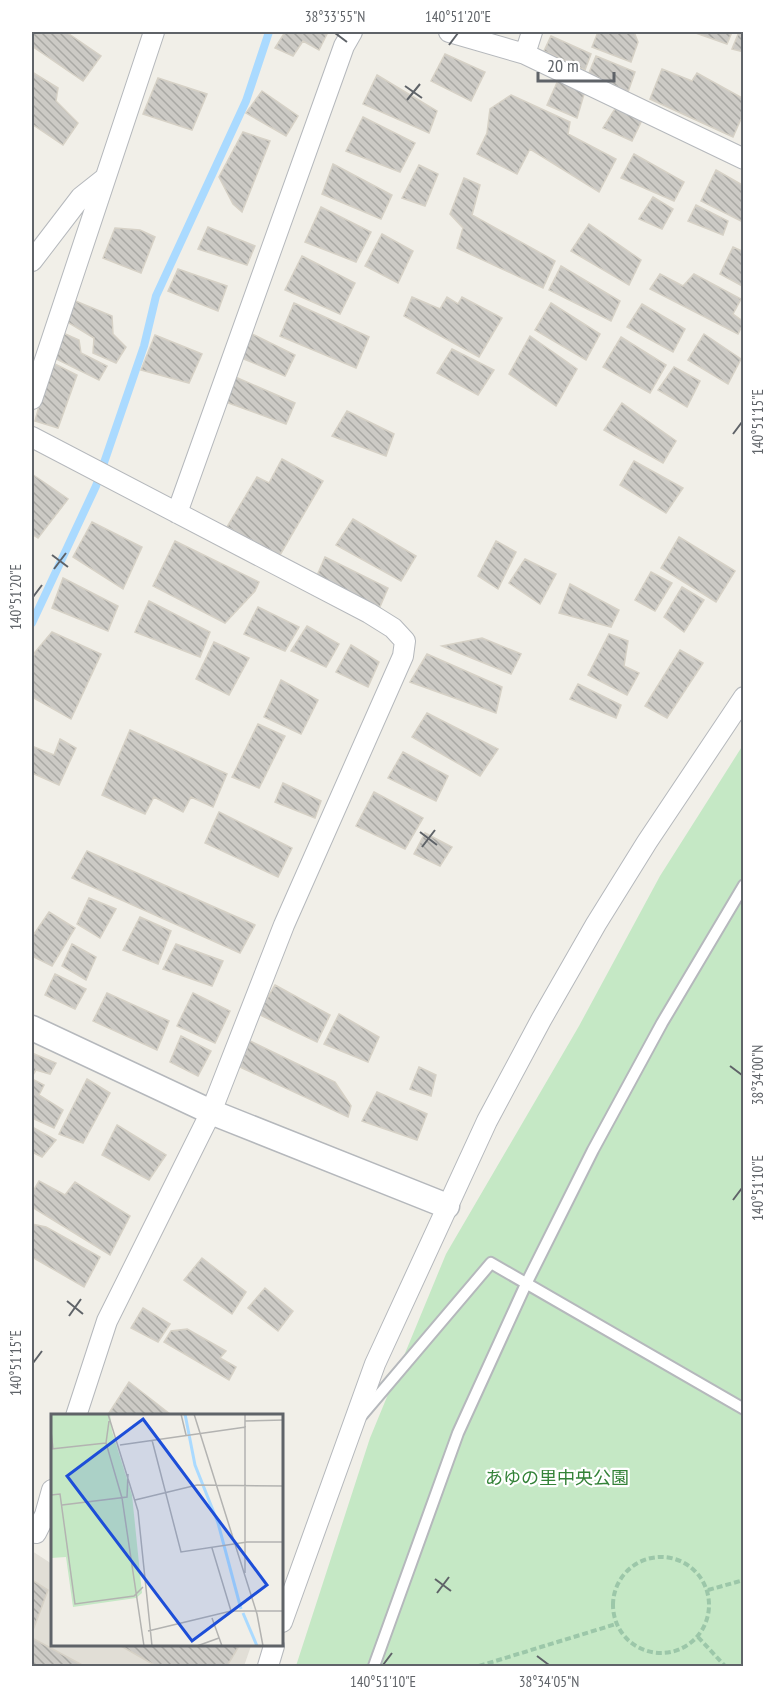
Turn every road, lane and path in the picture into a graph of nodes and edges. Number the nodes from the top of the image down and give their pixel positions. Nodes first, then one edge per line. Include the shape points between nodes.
1 (154, 32) edge
2 (352, 32) edge
3 (449, 32) edge
4 (532, 32) edge
5 (525, 54) junction
6 (744, 159) edge
7 (105, 178) junction
8 (32, 261) edge
9 (32, 399) edge
10 (32, 436) edge
11 (177, 513) junction
12 (744, 697) edge
13 (744, 885) edge
14 (32, 1028) edge
15 (211, 1112) junction
16 (447, 1206) junction
17 (525, 1284) junction
18 (744, 1410) edge
19 (77, 1414) edge
20 (356, 1422) junction
21 (51, 1499) edge
22 (49, 1517) edge
23 (32, 1531) edge
24 (744, 1580) edge
25 (708, 1590) junction
26 (284, 1617) edge
27 (616, 1624) junction
28 (698, 1637) junction
29 (274, 1647) edge
30 (268, 1666) edge
31 (374, 1666) edge
32 (479, 1666) edge
33 (725, 1666) edge

1 - 7 street
2 - 11 street
3 - 5 street
4 - 5 street
5 - 6 street
7 - 8 street via 81,197
7 - 9 street
10 - 11 street
11 - 15 street via 369,613 405,641 403,656 284,925
12 - 16 street via 596,924 486,1121
13 - 17 lane via 662,1023
14 - 15 street
15 - 16 street
15 - 19 street via 107,1321
16 - 20 street via 375,1364
17 - 18 lane
17 - 20 lane via 491,1263
17 - 31 lane via 458,1433
20 - 26 street
21 - 22 street
22 - 23 street via 36,1533
24 - 25 path
25 - 27 path via 689,1565 659,1557 644,1560 620,1579 612,1609
25 - 28 path via 707,1623
27 - 28 path via 625,1638 654,1654 686,1648
27 - 32 path
28 - 33 path
29 - 30 street

